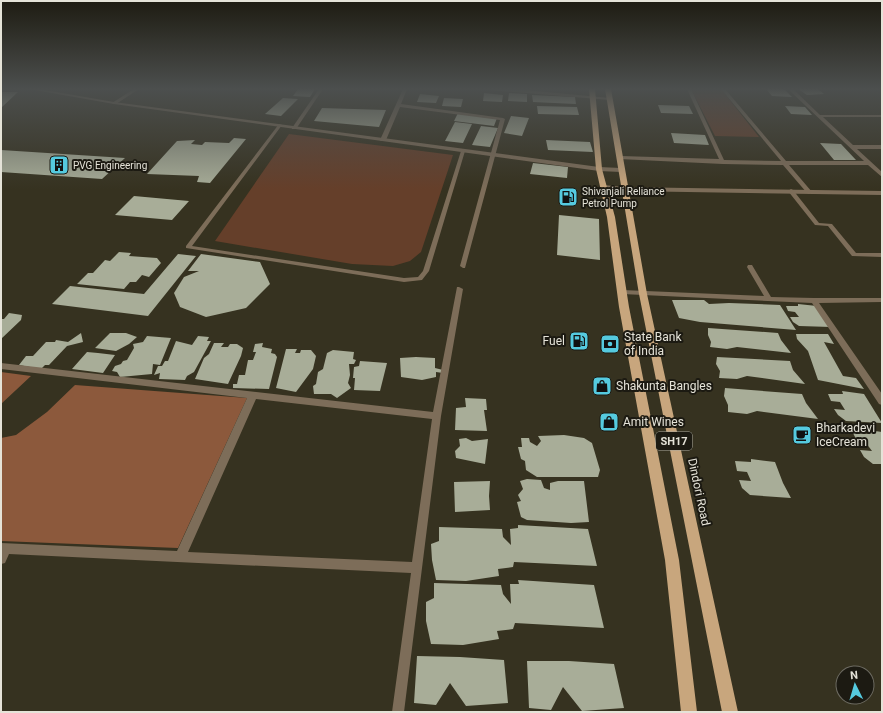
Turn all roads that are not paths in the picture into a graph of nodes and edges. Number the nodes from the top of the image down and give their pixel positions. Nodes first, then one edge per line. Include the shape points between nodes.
1 (259, 122) edge
2 (298, 122) edge
3 (391, 122) edge
4 (502, 122) edge
5 (596, 122) edge
6 (614, 122) edge
7 (704, 122) edge
8 (751, 122) edge
9 (825, 122) edge
10 (280, 125) junction
11 (294, 128) junction
12 (383, 140) junction
13 (852, 147) junction
14 (882, 147) edge
15 (462, 151) junction
16 (492, 155) junction
17 (723, 162) junction
18 (786, 163) junction
19 (869, 163) junction
20 (621, 164) junction
21 (599, 169) junction
22 (882, 175) edge
23 (603, 187) junction
24 (625, 189) junction
25 (791, 192) junction
26 (809, 192) junction
27 (882, 193) edge
28 (882, 255) edge
29 (463, 266) dead end
30 (750, 267) dead end
31 (459, 289) dead end
32 (622, 292) junction
33 (644, 294) junction
34 (769, 299) junction
35 (882, 300) edge
36 (814, 301) junction
37 (1, 366) edge
38 (253, 395) junction
39 (882, 402) edge
40 (437, 416) junction
41 (4, 549) edge
42 (180, 557) junction
43 (1, 559) edge
44 (416, 568) junction
45 (398, 712) edge
46 (689, 712) edge
47 (730, 712) edge

1 - 10 street
2 - 11 street
3 - 12 street
4 - 16 street
5 - 21 main road
6 - 20 main road, Dindori Road / SH17
7 - 17 street
8 - 18 street
9 - 13 street
10 - 11 street
10 - 15 lane via 188,247 404,280 420,279 426,271
11 - 12 street
12 - 15 street
13 - 14 street
13 - 19 street
15 - 16 street
16 - 21 street
16 - 29 street
17 - 18 street
17 - 20 street
18 - 19 street
18 - 26 street
19 - 22 street
20 - 21 street
20 - 24 main road, Dindori Road / SH17
21 - 23 main road, SH17
23 - 24 street
23 - 32 main road, SH17 via 611,217
24 - 25 street
24 - 33 main road, Dindori Road / SH17
25 - 26 street
25 - 28 lane via 817,224 830,225 854,255
26 - 27 street
30 - 34 street
31 - 40 street
32 - 33 street
32 - 46 main road, SH17 via 672,560
33 - 34 street
33 - 47 main road, Dindori Road / SH17
34 - 36 street
35 - 36 street
36 - 39 street
37 - 38 street
38 - 40 street
38 - 42 street
40 - 44 street
41 - 42 street
41 - 43 street
42 - 44 street
44 - 45 street

